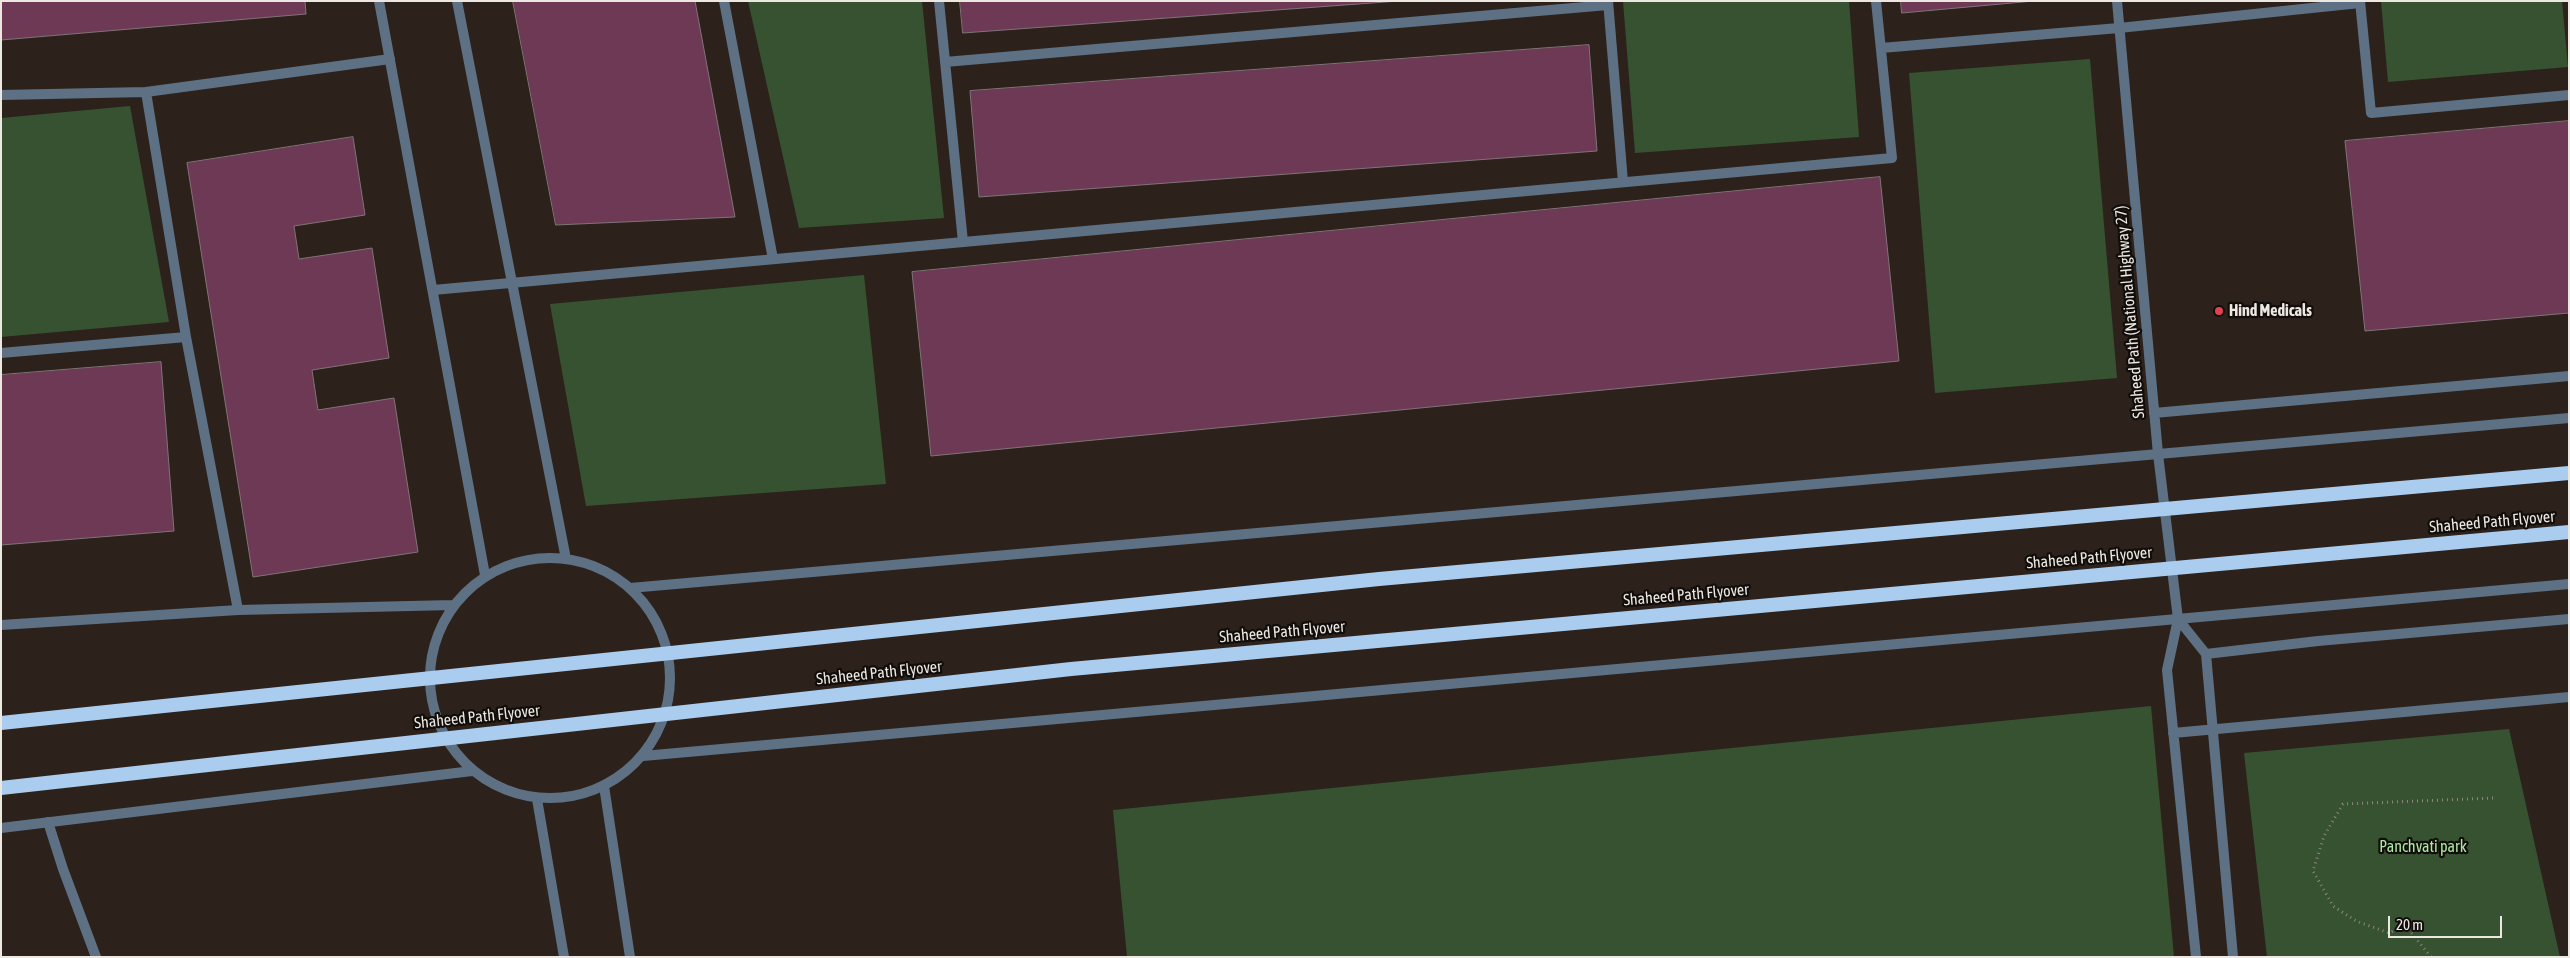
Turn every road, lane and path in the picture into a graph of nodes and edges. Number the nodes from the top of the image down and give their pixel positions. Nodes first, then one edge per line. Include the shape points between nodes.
1 (379, 1) edge
2 (458, 1) edge
3 (724, 1) edge
4 (939, 1) edge
5 (1876, 1) edge
6 (2116, 1) edge
7 (2360, 2) edge
8 (1608, 3) edge
9 (2119, 28) junction
10 (1881, 48) junction
11 (390, 59) junction
12 (945, 62) junction
13 (146, 92) junction
14 (1, 95) edge
15 (2569, 95) edge
16 (1623, 182) junction
17 (963, 242) junction
18 (773, 259) junction
19 (512, 282) junction
20 (433, 290) junction
21 (186, 337) junction
22 (1, 352) edge
23 (2569, 376) edge
24 (2154, 413) junction
25 (2569, 418) edge
26 (2158, 454) junction
27 (2569, 473) edge
28 (2569, 532) edge
29 (566, 559) junction
30 (485, 575) junction
31 (2569, 584) edge
32 (630, 588) junction
33 (453, 605) junction
34 (238, 610) junction
35 (2178, 619) junction
36 (2569, 619) edge
37 (1, 625) edge
38 (2206, 654) junction
39 (2569, 697) edge
40 (1, 723) edge
41 (2212, 729) junction
42 (2173, 733) junction
43 (643, 756) junction
44 (472, 771) junction
45 (604, 786) junction
46 (1, 788) edge
47 (2493, 798) dead end
48 (537, 799) junction
49 (48, 822) junction
50 (1, 828) edge
51 (96, 957) edge
52 (564, 957) edge
53 (630, 957) edge
54 (2196, 957) edge
55 (2233, 957) edge
56 (2431, 957) edge

1 - 11 street
2 - 19 street
3 - 18 street
4 - 12 street
5 - 10 street
6 - 9 street, Shaheed Path (National Highway 27)
7 - 9 street
7 - 15 street via 2371,112
8 - 12 street
8 - 16 street
9 - 10 street
9 - 24 street, Shaheed Path (National Highway 27)
10 - 16 street via 1892,158
11 - 13 street
11 - 20 street
12 - 17 street
13 - 14 street
13 - 21 street
16 - 17 street
17 - 18 street
18 - 19 street
19 - 20 street
19 - 29 street
20 - 30 street
21 - 22 street
21 - 34 street
23 - 24 street
24 - 26 street, Shaheed Path (National Highway 27)
25 - 26 street
26 - 32 street
26 - 35 street, Shaheed Path (National Highway 27)
27 - 40 highway, bridge via 1380,578
28 - 46 highway, Shaheed Path Flyover, bridge via 1070,669
29 - 30 street via 534,558
29 - 32 street via 595,567
30 - 33 street
31 - 35 street
32 - 43 street via 657,625 667,650 669,694 662,723
33 - 34 street
33 - 44 street via 431,653 430,694 436,719
34 - 37 street
35 - 38 street
35 - 42 street via 2167,670
35 - 43 street
36 - 38 street
38 - 41 street
39 - 41 street
41 - 42 street
41 - 55 street
42 - 54 street
43 - 45 street
44 - 48 street via 498,788
44 - 49 street
45 - 48 street via 567,798
45 - 53 street
47 - 56 path via 2343,804 2324,836 2313,870 2333,906 2356,921 2389,933 2405,924
48 - 52 street
49 - 50 street
49 - 51 street

